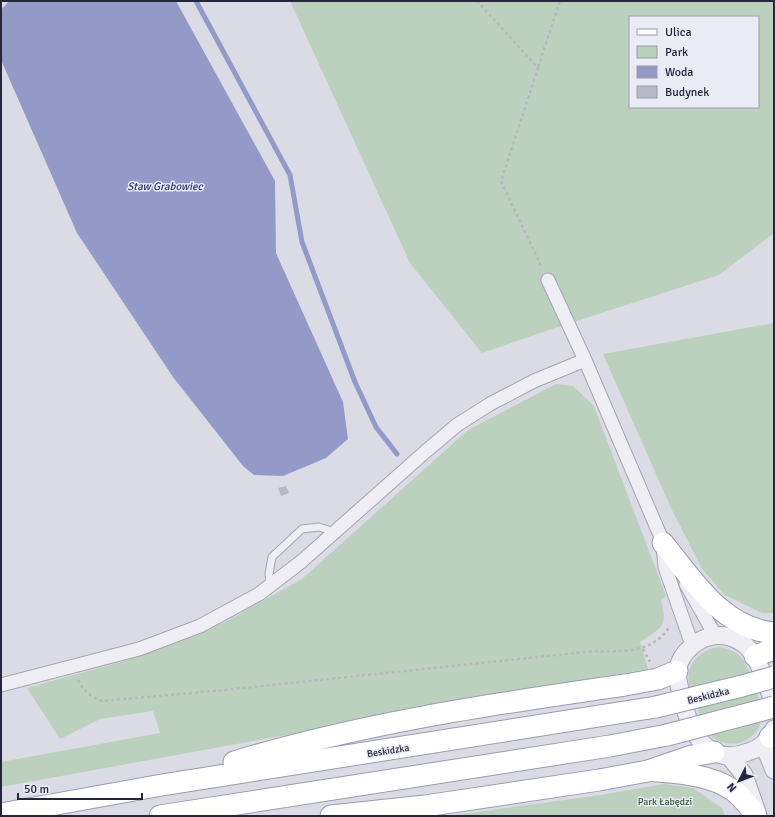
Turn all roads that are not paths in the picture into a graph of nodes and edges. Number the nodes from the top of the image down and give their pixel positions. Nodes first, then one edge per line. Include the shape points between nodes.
1 (548, 280) road end
2 (585, 360) junction
3 (335, 532) junction
4 (663, 543) junction
5 (270, 585) junction
6 (774, 633) edge
7 (715, 635) junction
8 (692, 645) junction
9 (774, 649) edge
10 (755, 656) junction
11 (677, 670) junction
12 (774, 677) edge
13 (1, 685) edge
14 (774, 707) edge
15 (771, 737) edge
16 (722, 754) junction
17 (774, 770) edge
18 (648, 771) junction
19 (162, 785) junction
20 (1, 814) edge
21 (164, 816) edge
22 (210, 816) edge
23 (331, 816) edge
24 (757, 816) edge

1 - 2 street
2 - 3 street via 534,381 457,425
2 - 4 street
3 - 5 street
3 - 5 lane via 319,527 302,529 272,557
4 - 6 main road via 718,608 742,623
4 - 7 street
4 - 8 street via 666,567
5 - 13 street via 259,594 200,626 139,649
7 - 8 street
7 - 10 street via 734,639
8 - 11 street
9 - 10 main road
10 - 14 street
11 - 16 street via 682,697 695,736
11 - 19 main road via 632,684 372,726 291,746
12 - 19 main road, Beskidzka, bridge via 656,707
14 - 21 main road, bridge via 667,735 610,746
15 - 16 street via 747,753
15 - 17 street
16 - 18 main road via 692,756
16 - 24 street via 744,775
18 - 23 main road via 425,806
18 - 24 main road via 687,774 713,781 731,789
19 - 20 main road, Beskidzka
21 - 22 main road

